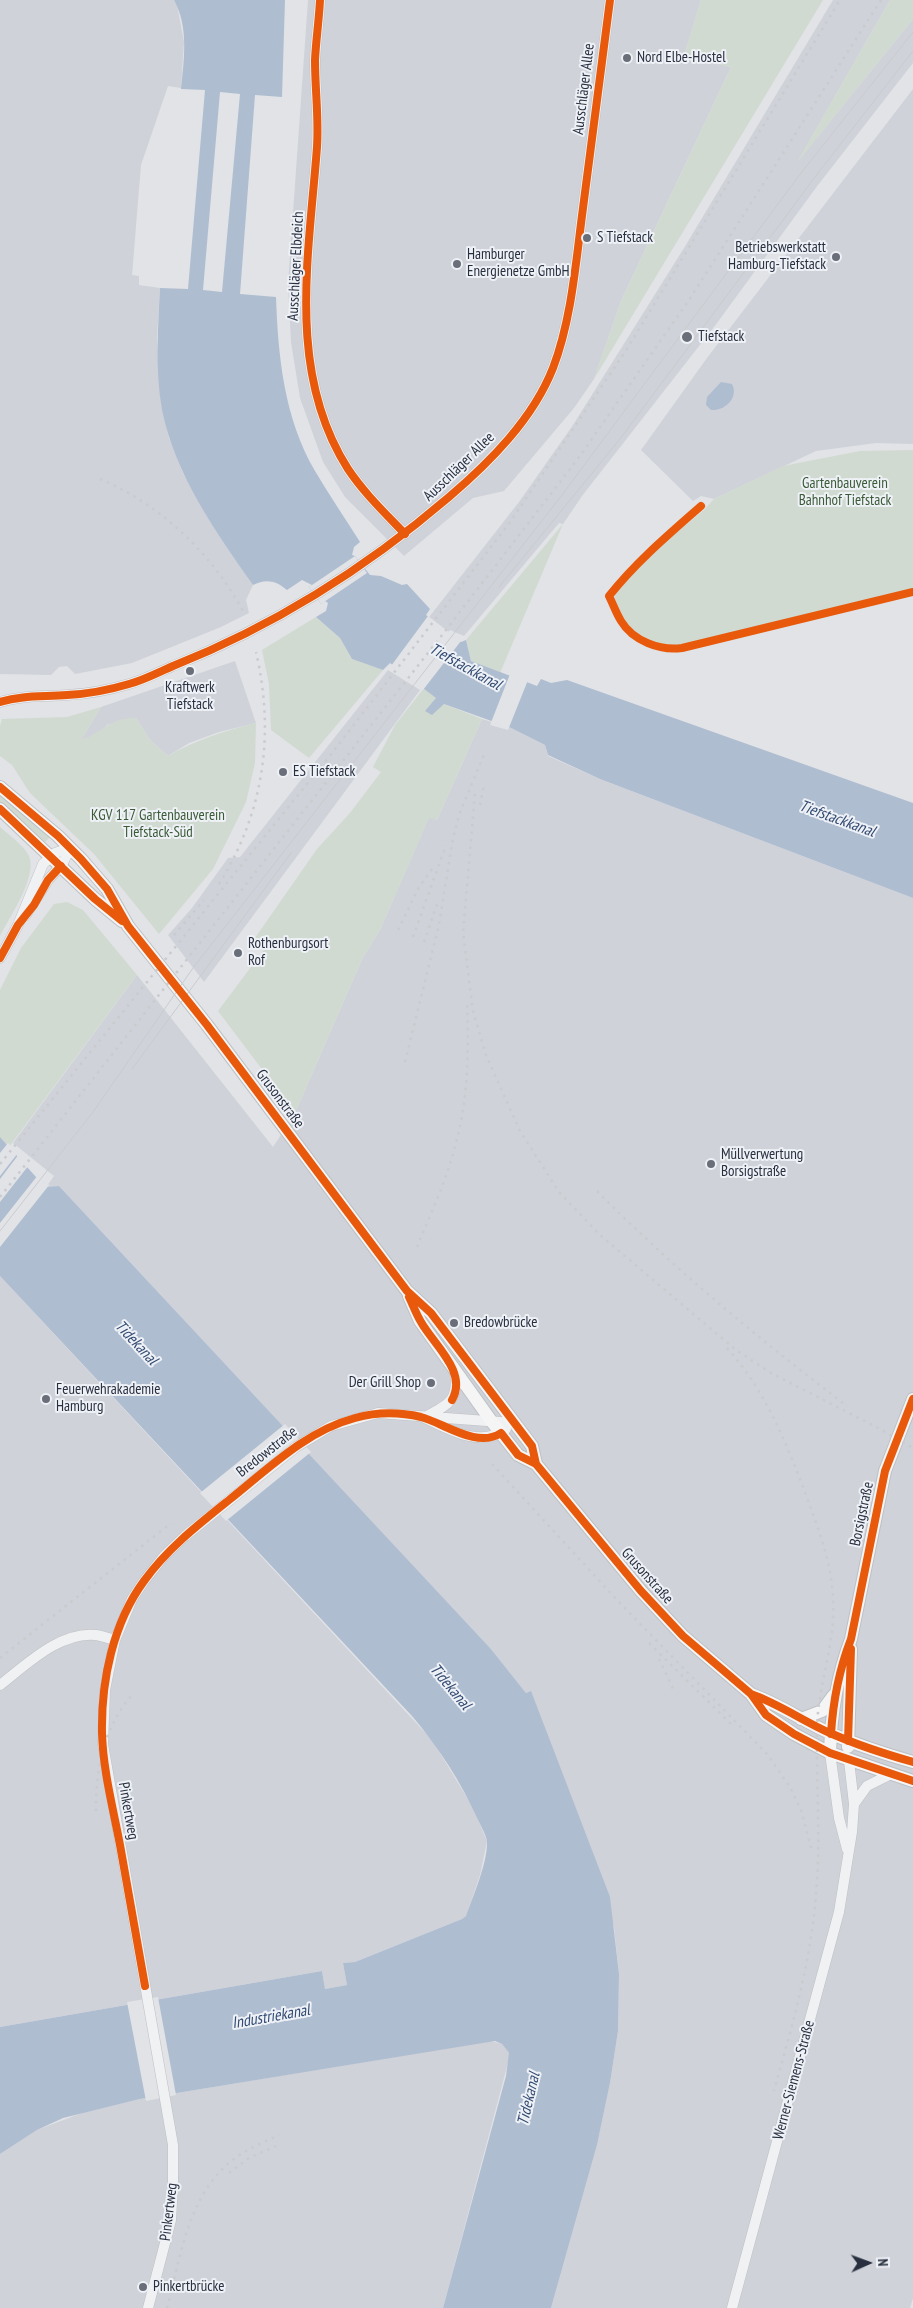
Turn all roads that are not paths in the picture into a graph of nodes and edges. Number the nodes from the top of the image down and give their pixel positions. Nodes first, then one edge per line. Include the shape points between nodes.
1 (320, 0) edge
2 (610, 0) edge
3 (405, 534) junction
4 (0, 694) edge
5 (20, 697) junction
6 (0, 702) edge
7 (0, 787) edge
8 (0, 809) edge
9 (70, 848) junction
10 (51, 856) junction
11 (61, 866) junction
12 (18, 925) junction
13 (128, 926) junction
14 (0, 958) edge
15 (407, 1291) junction
16 (455, 1372) junction
17 (913, 1399) edge
18 (424, 1418) junction
19 (492, 1422) junction
20 (514, 1423) junction
21 (501, 1434) junction
22 (536, 1464) junction
23 (851, 1639) junction
24 (114, 1640) junction
25 (0, 1684) edge
26 (836, 1692) junction
27 (751, 1694) junction
28 (802, 1719) junction
29 (831, 1734) junction
30 (848, 1741) junction
31 (830, 1753) junction
32 (849, 1760) junction
33 (913, 1762) edge
34 (891, 1774) junction
35 (913, 1781) edge
36 (854, 1804) junction
37 (848, 1850) junction
38 (148, 2308) edge
39 (732, 2308) edge

1 - 3 street, Ausschläger Elbdeich via 315,62 318,126 305,290 310,369 317,399 339,454 361,486
2 - 3 street, Ausschläger Allee via 579,241 564,328 553,367 506,442 470,479
3 - 5 street, Ausschläger Allee via 315,596 241,637 131,684 80,694
4 - 5 street, Ausschläger Allee
5 - 6 street, Ausschläger Allee
7 - 9 main road, Grusonstraße
8 - 10 main road, Grusonstraße
9 - 10 street
9 - 11 street
9 - 13 main road, Grusonstraße via 107,889
10 - 11 main road, Grusonstraße
10 - 12 street via 42,866
11 - 12 street
11 - 13 main road, Grusonstraße via 95,900
12 - 14 street
13 - 15 main road, Grusonstraße via 207,1025
15 - 16 main road, Grusonstraße via 420,1321
15 - 20 main road, Grusonstraße via 431,1313
16 - 18 street via 456,1387 452,1400
16 - 19 main road, Grusonstraße
17 - 23 main road, Borsigstraße via 885,1471
18 - 19 street, Bredowstraße
18 - 21 street, Bredowstraße via 446,1429 478,1437 492,1438
18 - 24 street, Bredowstraße via 378,1413 331,1426 310,1437 208,1516 164,1556 132,1599
19 - 20 street, Bredowstraße
19 - 21 main road, Grusonstraße
20 - 21 street
20 - 22 main road, Grusonstraße via 532,1446
21 - 22 main road, Grusonstraße via 518,1455
22 - 27 main road, Grusonstraße via 612,1559 683,1636
23 - 26 main road, Borsigstraße via 842,1661
23 - 30 main road, Borsigstraße
24 - 25 street via 96,1635 74,1637 56,1644
24 - 38 street, Pinkertweg via 105,1690 103,1744 173,2145 170,2220
26 - 28 main road via 822,1711
26 - 29 main road, Borsigstraße
27 - 28 main road, Grusonstraße
27 - 31 main road, Grusonstraße via 766,1715
28 - 29 main road, Grusonstraße
29 - 30 main road, Grusonstraße
29 - 31 main road, Borsigstraße
30 - 32 main road, Borsigstraße
30 - 33 main road, Grusonstraße
31 - 32 main road, Grusonstraße
31 - 37 street, Werner-Siemens-Straße via 839,1818
32 - 34 main road, Grusonstraße
32 - 36 street, Werner-Siemens-Straße
34 - 35 main road, Grusonstraße
34 - 36 street via 867,1786
36 - 37 street, Werner-Siemens-Straße
37 - 39 street, Werner-Siemens-Straße via 839,1912

